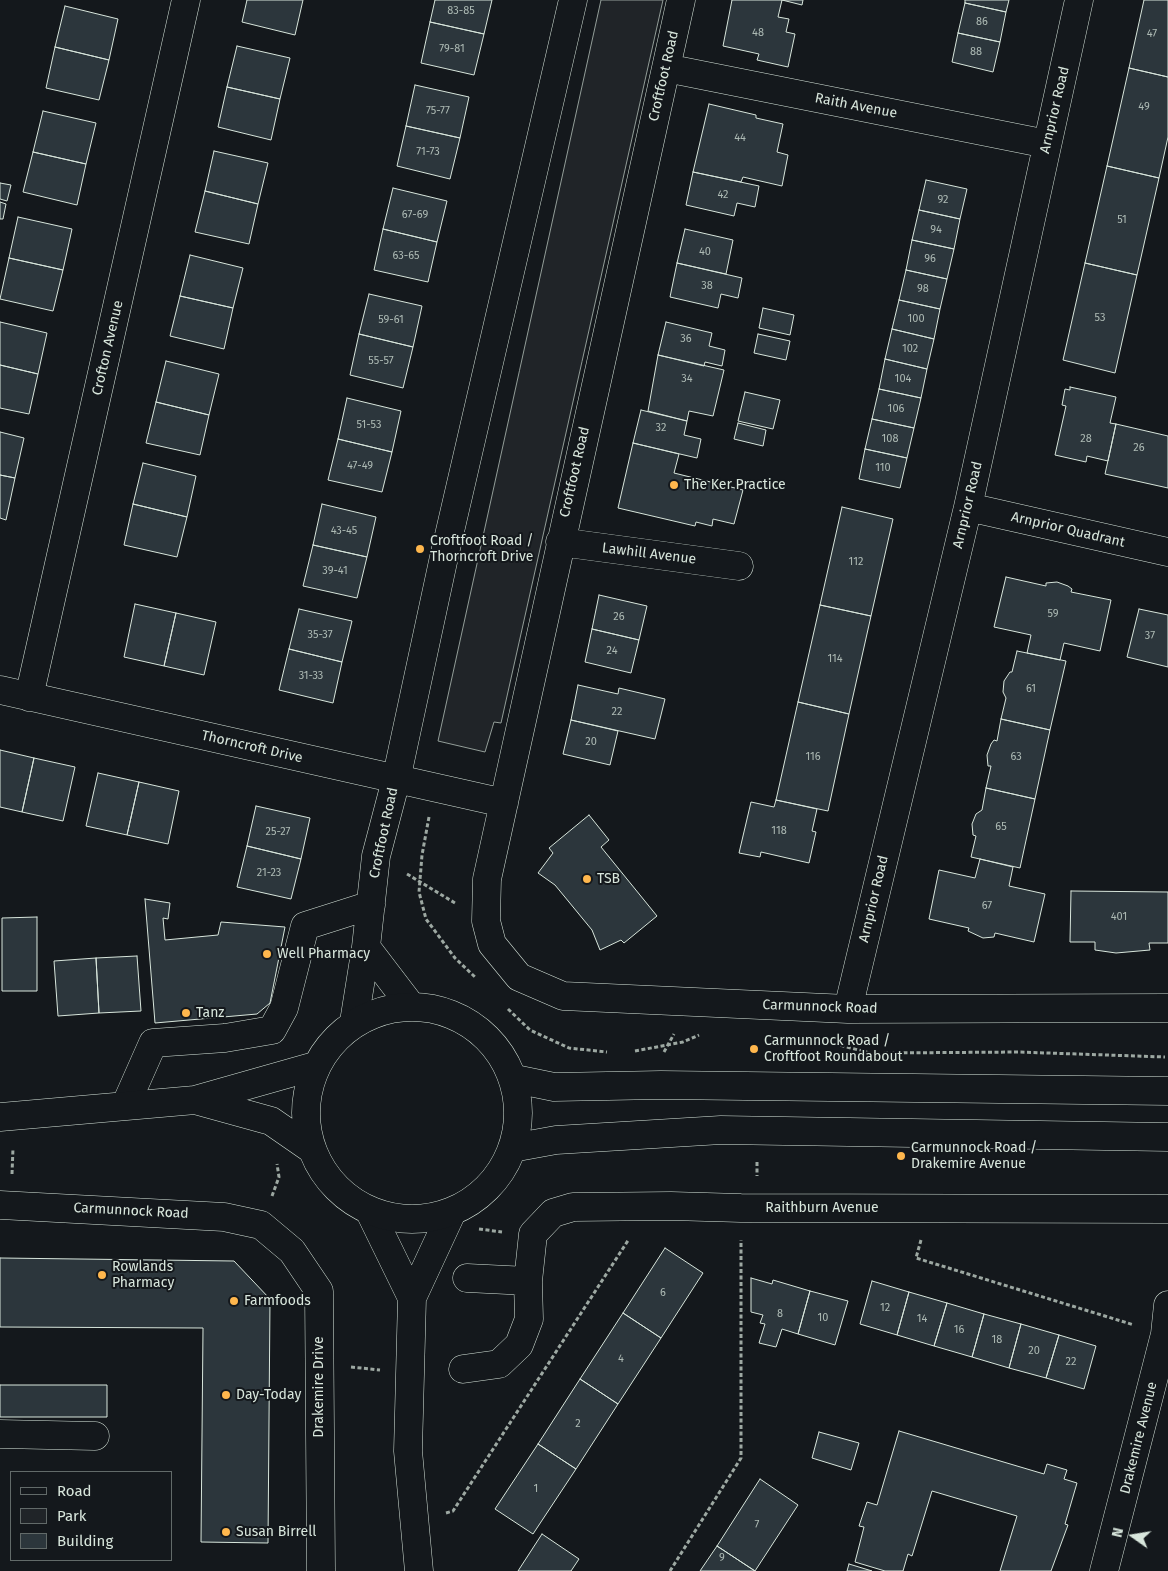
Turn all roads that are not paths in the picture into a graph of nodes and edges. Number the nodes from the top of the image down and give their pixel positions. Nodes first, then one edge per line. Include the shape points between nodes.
1 (186, 0) edge
2 (573, 0) edge
3 (681, 0) edge
4 (1080, 0) edge
5 (666, 68) junction
6 (1047, 144) junction
7 (968, 508) junction
8 (560, 542) junction
9 (1168, 552) edge
10 (739, 566) dead end
11 (0, 690) edge
12 (29, 697) junction
13 (396, 780) junction
14 (504, 803) junction
15 (371, 905) junction
16 (489, 933) joint
17 (366, 947) junction
18 (411, 1006) junction
19 (1168, 1008) edge
20 (848, 1009) junction
21 (354, 1022) junction
22 (315, 1066) junction
23 (515, 1079) junction
24 (1168, 1091) edge
25 (195, 1100) junction
26 (126, 1104) junction
27 (7, 1117) edge
28 (1168, 1137) edge
29 (310, 1148) junction
30 (512, 1148) junction
31 (6, 1205) edge
32 (1168, 1209) edge
33 (370, 1212) junction
34 (452, 1213) junction
35 (261, 1225) joint
36 (467, 1278) dead end
37 (528, 1281) junction
38 (412, 1298) junction
39 (1168, 1305) edge
40 (463, 1369) dead end
41 (0, 1434) edge
42 (95, 1436) dead end
43 (321, 1571) edge
44 (419, 1571) edge
45 (1104, 1571) edge

1 - 12 street, Crofton Avenue
2 - 13 street, Croftfoot Road via 444,557
3 - 5 street, Croftfoot Road
4 - 6 street, Arnprior Road
5 - 6 street, Raith Avenue
5 - 8 street, Croftfoot Road
6 - 7 street, Arnprior Road
7 - 9 street, Arnprior Quadrant
7 - 20 street, Arnprior Road
8 - 10 street, Lawhill Avenue
8 - 14 street, Croftfoot Road
11 - 12 street, Thorncroft Drive
12 - 13 street, Thorncroft Drive
13 - 14 street, Thorncroft Drive
13 - 15 street, Croftfoot Road via 376,856
14 - 16 street, Croftfoot Road via 487,879
15 - 17 street, Croftfoot Road
15 - 26 street via 305,926 284,1008 272,1030 153,1044
16 - 20 street, Carmunnock Road via 519,977 563,996
17 - 18 street
17 - 21 street, Croftfoot Road
18 - 21 street via 384,1008
18 - 23 street via 449,1016 495,1044
19 - 20 street, Carmunnock Road
21 - 22 street via 330,1044
22 - 25 street
22 - 29 street via 305,1118
23 - 24 street via 554,1088 661,1085
23 - 30 street via 520,1114
25 - 26 street
25 - 29 street via 271,1121
26 - 27 street
28 - 30 street via 721,1130 556,1140
29 - 33 street via 337,1190
30 - 34 street via 488,1189
31 - 35 street, Carmunnock Road via 224,1217
32 - 37 street, Raithburn Avenue via 573,1207 553,1213 533,1234
33 - 34 street via 408,1221
33 - 38 street
34 - 38 street
35 - 43 street, Drakemire Drive via 292,1251 319,1291
36 - 37 street
37 - 40 street via 529,1319 519,1345 499,1364
38 - 44 street via 408,1451
39 - 45 street, Drakemire Avenue via 1165,1334
41 - 42 street

